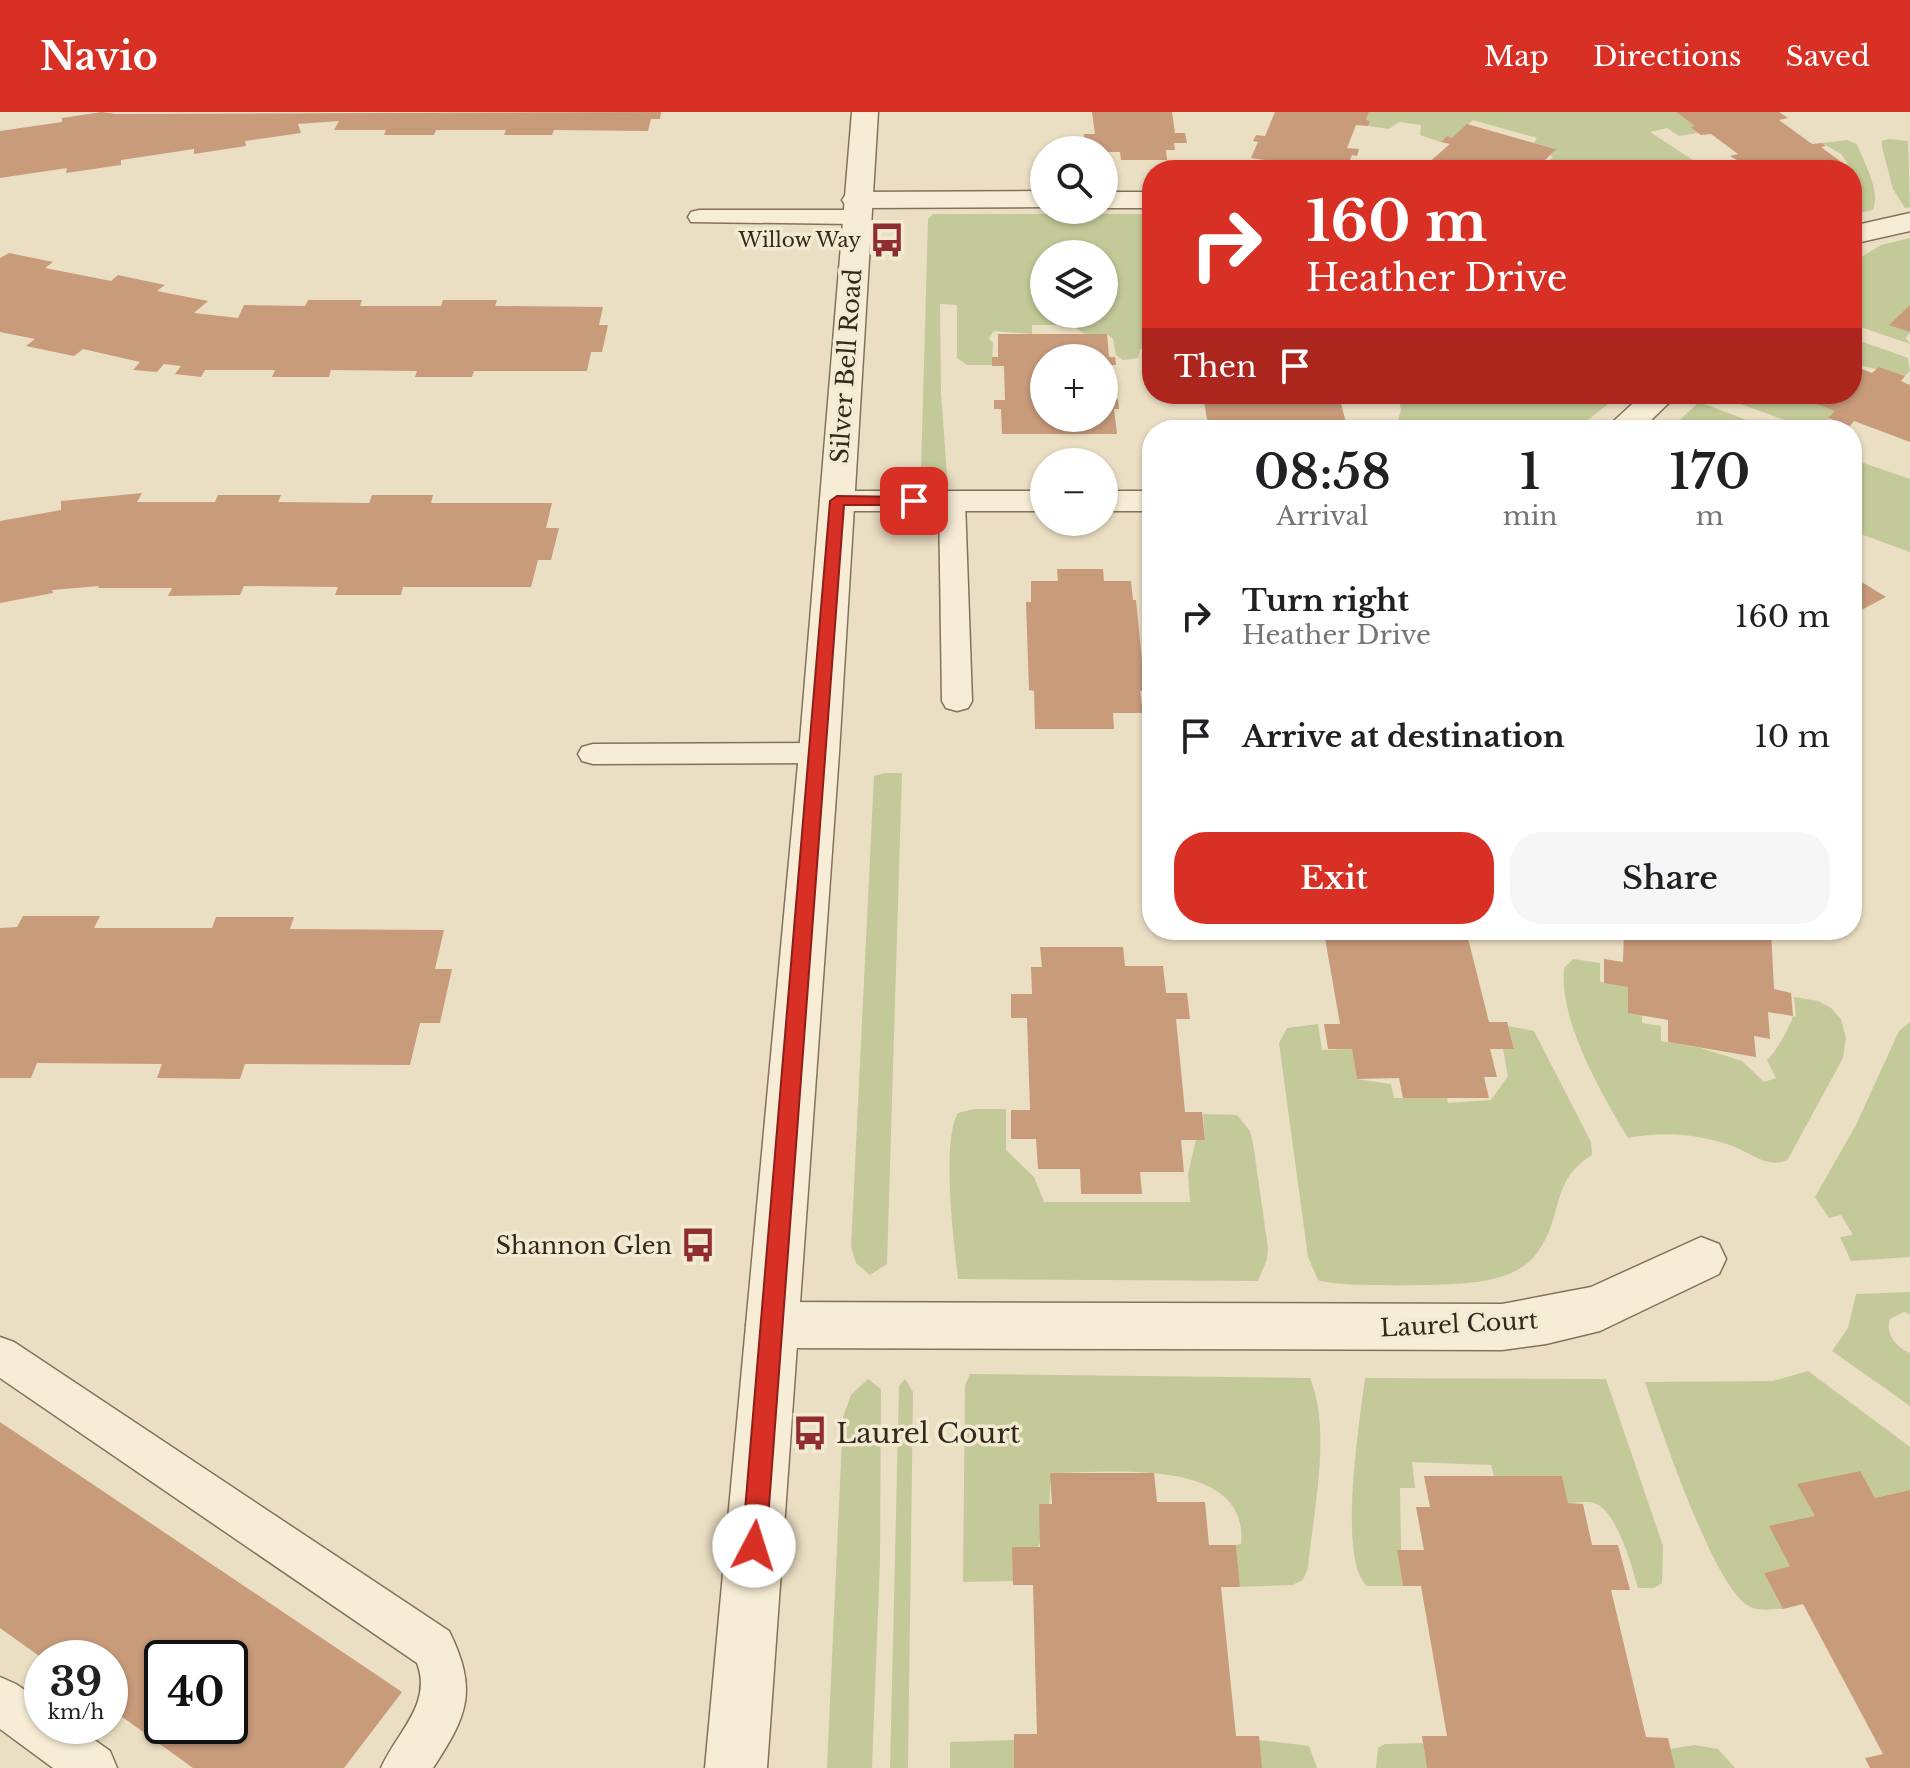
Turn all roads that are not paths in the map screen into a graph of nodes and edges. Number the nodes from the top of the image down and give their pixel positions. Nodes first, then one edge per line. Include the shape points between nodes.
1 (865, 112) edge
2 (1030, 200) edge
3 (1118, 200) edge
4 (1142, 200) edge
5 (856, 208) junction
6 (699, 217) dead end
7 (1910, 222) edge
8 (1862, 233) edge
9 (1651, 404) edge
10 (1632, 420) edge
11 (837, 501) junction
12 (952, 501) junction
13 (1030, 501) edge
14 (1118, 501) edge
15 (1142, 501) edge
16 (957, 701) dead end
17 (819, 753) junction
18 (593, 754) dead end
19 (1701, 1259) dead end
20 (772, 1325) junction
21 (0, 1355) edge
22 (0, 1700) edge
23 (93, 1768) edge
24 (405, 1768) edge
25 (736, 1768) edge

1 - 5 street, Silver Bell Road
2 - 5 street
3 - 4 street
5 - 6 lane
5 - 11 street, Silver Bell Road
7 - 8 street
9 - 10 street
11 - 12 street
11 - 17 street, Silver Bell Road
12 - 13 street
12 - 16 lane
14 - 15 street
17 - 18 lane
17 - 20 street, Silver Bell Road
19 - 20 street, Laurel Court via 1600,1308 1502,1327
20 - 25 street, Silver Bell Road
21 - 24 lane via 433,1647 445,1667 447,1696
22 - 23 lane

